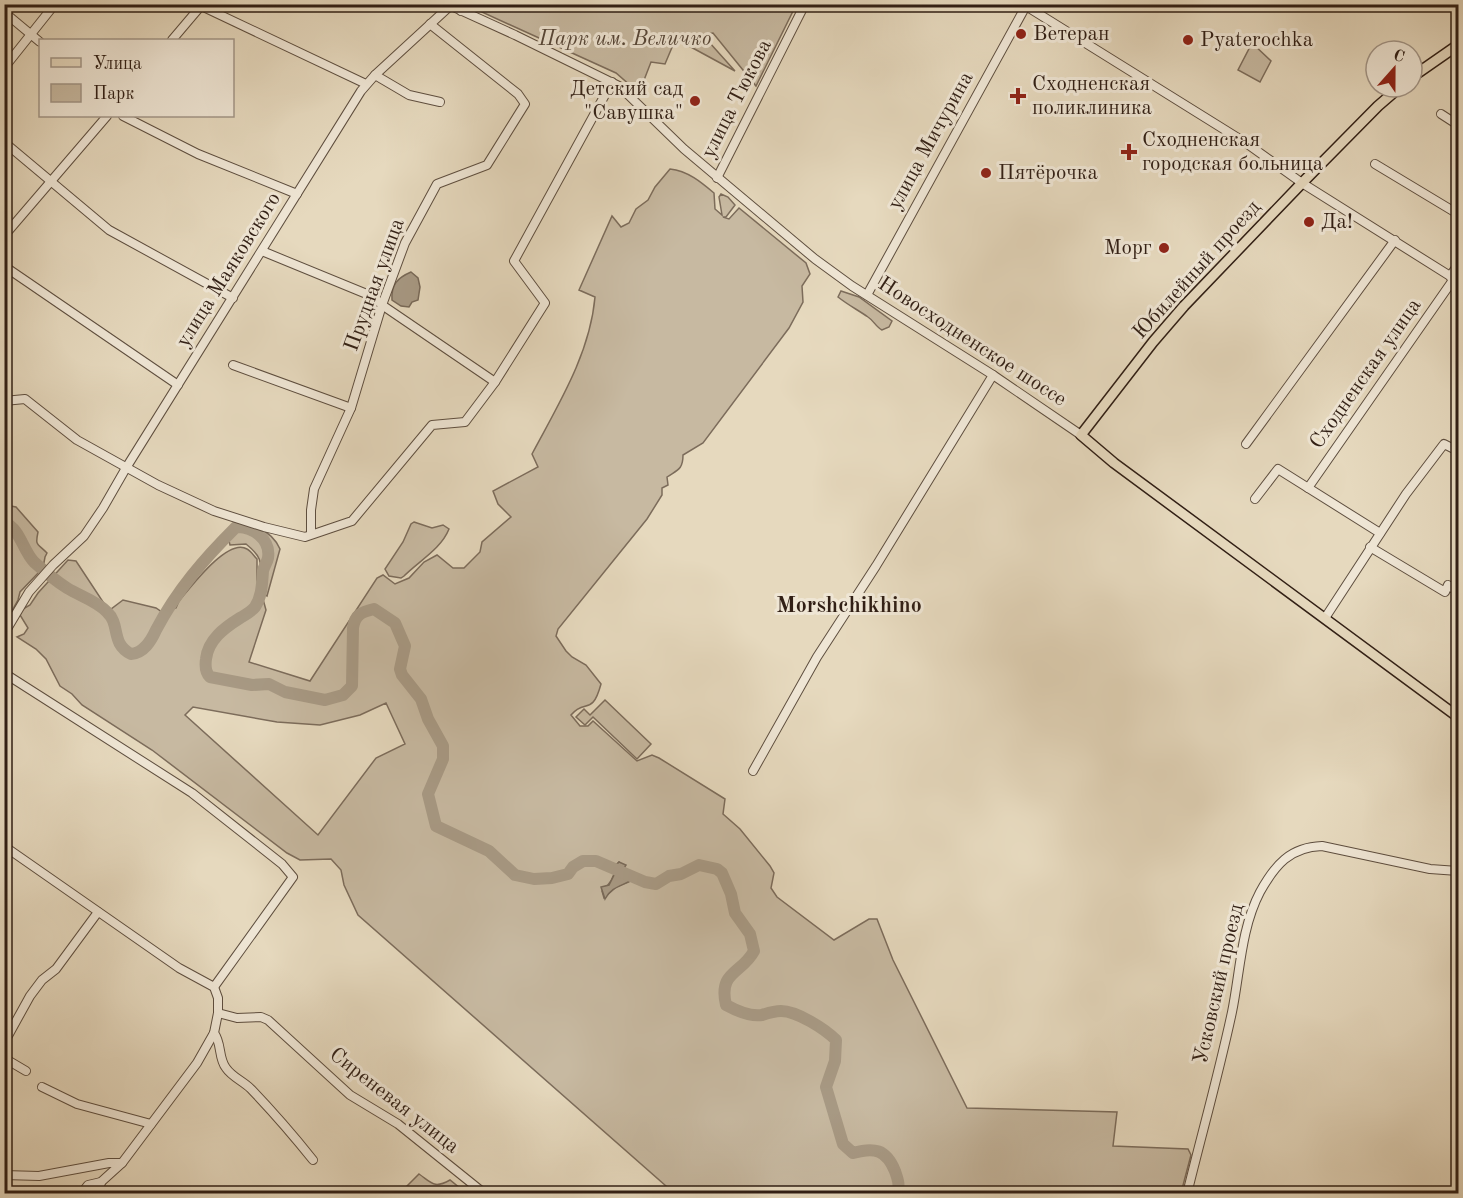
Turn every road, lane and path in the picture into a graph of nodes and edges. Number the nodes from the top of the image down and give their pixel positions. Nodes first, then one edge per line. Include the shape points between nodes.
1 (55, 4) edge
2 (805, 4) edge
3 (448, 5) edge
4 (1026, 5) edge
5 (199, 6) edge
6 (464, 8) edge
7 (4, 12) edge
8 (430, 24) junction
9 (32, 34) junction
10 (173, 39) edge
11 (39, 41) edge
12 (1458, 45) edge
13 (4, 68) edge
14 (1424, 69) edge
15 (375, 75) junction
16 (612, 82) junction
17 (366, 84) junction
18 (1386, 99) edge
19 (440, 102) dead end
20 (1441, 114) dead end
21 (106, 117) edge
22 (125, 117) edge
23 (1458, 125) edge
24 (4, 142) edge
25 (1375, 164) dead end
26 (717, 178) junction
27 (51, 182) junction
28 (1302, 183) junction
29 (297, 194) junction
30 (1458, 214) edge
31 (4, 236) edge
32 (1395, 240) junction
33 (262, 251) junction
34 (1458, 265) edge
35 (4, 266) edge
36 (1451, 278) junction
37 (1458, 290) edge
38 (867, 295) junction
39 (232, 298) junction
40 (382, 305) junction
41 (233, 365) dead end
42 (993, 375) junction
43 (495, 382) junction
44 (178, 385) junction
45 (4, 401) edge
46 (351, 408) junction
47 (1081, 435) junction
48 (1246, 444) dead end
49 (1458, 452) edge
50 (126, 468) junction
51 (1308, 488) junction
52 (1256, 499) dead end
53 (1380, 533) junction
54 (311, 534) junction
55 (1370, 547) junction
56 (1458, 592) edge
57 (1324, 618) junction
58 (4, 633) edge
59 (4, 673) edge
60 (1458, 717) edge
61 (753, 771) dead end
62 (4, 846) edge
63 (1458, 871) edge
64 (98, 912) junction
65 (214, 987) junction
66 (218, 1013) junction
67 (214, 1033) junction
68 (4, 1043) edge
69 (4, 1058) edge
70 (27, 1071) dead end
71 (42, 1087) dead end
72 (151, 1124) junction
73 (313, 1160) dead end
74 (122, 1162) junction
75 (4, 1175) edge
76 (101, 1182) junction
77 (81, 1194) edge
78 (98, 1194) edge
79 (485, 1194) edge
80 (1187, 1194) edge

1 - 9 street
2 - 26 street, улица Тюкова
3 - 6 street, Новосходненское шоссе
3 - 8 street, улица Маяковского
4 - 28 street via 1246,143
4 - 38 street, улица Мичурина
5 - 10 street
5 - 17 street
6 - 16 street, Новосходненское шоссе
7 - 9 street
8 - 15 street, улица Маяковского
8 - 40 street, Прудная улица via 518,94 525,104 487,165 437,184 405,243
9 - 11 street
9 - 13 street
12 - 14 main road
15 - 17 street, улица Маяковского
15 - 19 street via 409,95
16 - 26 street, Новосходненское шоссе
16 - 43 street via 514,261 545,303
17 - 29 street, улица Маяковского
18 - 28 main road, Юбилейный проезд
20 - 23 street
21 - 27 street
22 - 29 street via 198,154
24 - 27 street
25 - 30 street
26 - 38 street, Новосходненское шоссе via 815,259
27 - 31 street
27 - 39 street via 109,230
28 - 32 street
28 - 47 main road, Юбилейный проезд via 1153,342
29 - 33 street, улица Маяковского
32 - 36 street
32 - 48 street
33 - 39 street, улица Маяковского
33 - 40 street via 374,297
34 - 36 street, Сходненская улица
35 - 44 street
36 - 37 street
36 - 51 street, Сходненская улица
38 - 42 street, Новосходненское шоссе
39 - 44 street, улица Маяковского
40 - 43 street
40 - 46 street, Прудная улица
41 - 46 street
42 - 47 street, Новосходненское шоссе
42 - 61 street via 817,657
43 - 54 street via 465,422 432,425 352,521
44 - 50 street, улица Маяковского
45 - 50 street via 25,399 77,440
46 - 54 street, Прудная улица via 314,489
47 - 57 main road, Новосходненское шоссе via 1114,464
49 - 53 street via 1444,444
50 - 54 street via 214,511 305,537
50 - 58 street, улица Маяковского via 84,536 41,578
51 - 52 street via 1278,469
51 - 53 street
53 - 55 street
55 - 56 street via 1445,592 1448,585
55 - 57 street
57 - 60 main road, Новосходненское шоссе
59 - 65 street via 192,793 293,877
62 - 64 street
63 - 80 street, Усковский проезд via 1322,846 1307,847 1282,861 1260,892 1249,921 1226,1038
64 - 65 street via 179,968
64 - 68 street via 56,969 30,996
65 - 66 street
66 - 67 street
66 - 79 street, Сиреневая улица via 268,1020 350,1095 398,1124
67 - 72 street
67 - 73 street via 225,1067 275,1113
69 - 70 street
71 - 72 street via 77,1104
72 - 74 street
74 - 75 street via 39,1176
74 - 76 street
76 - 77 street via 88,1185
76 - 78 street

